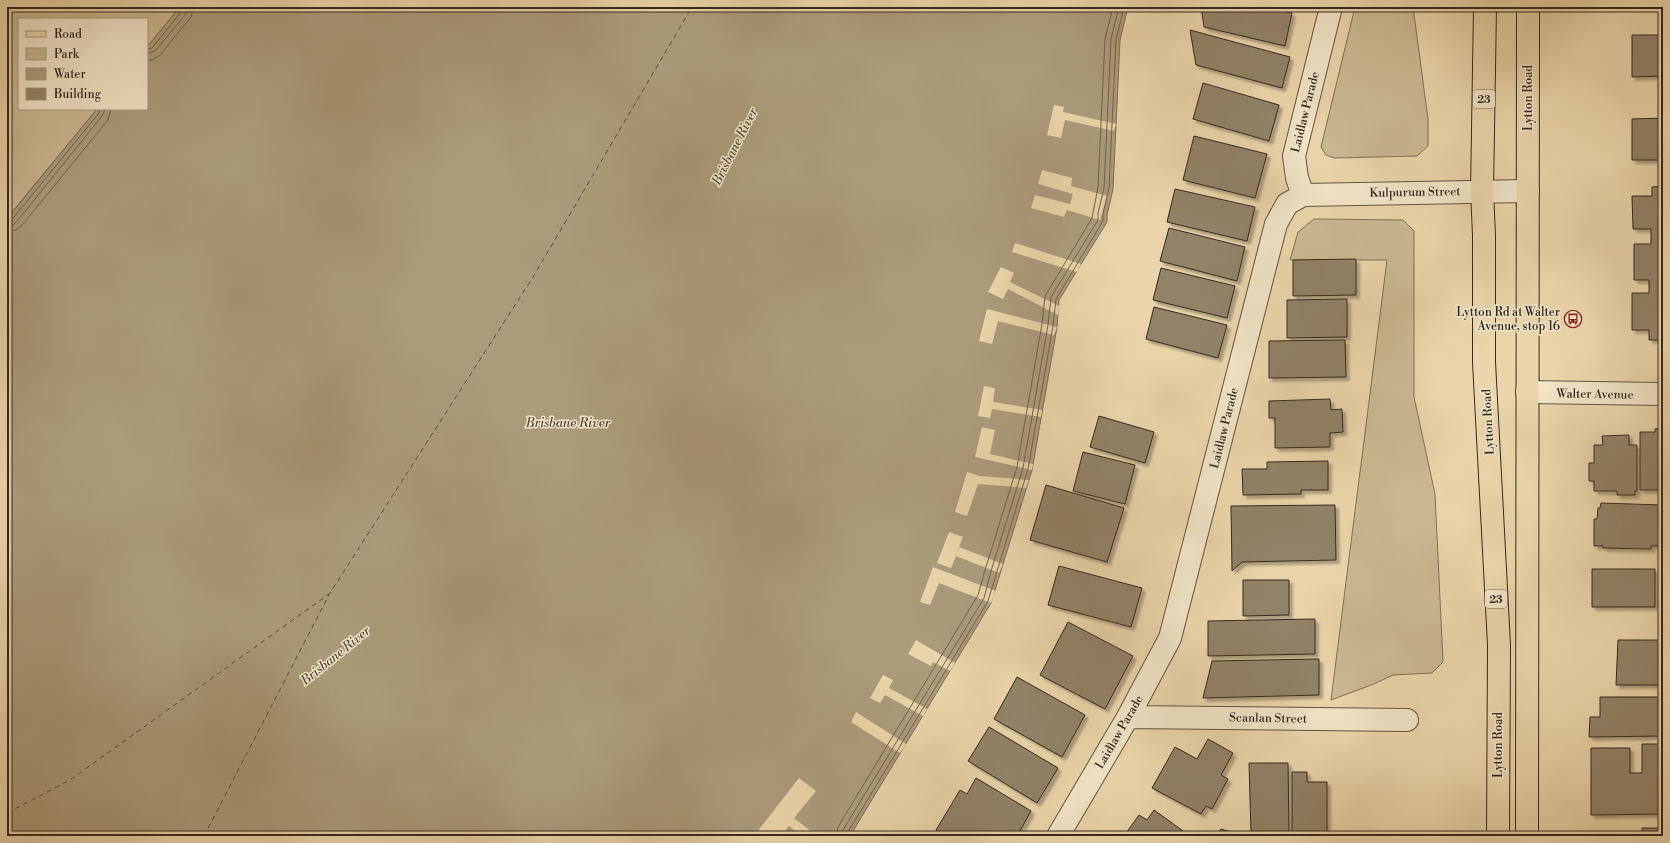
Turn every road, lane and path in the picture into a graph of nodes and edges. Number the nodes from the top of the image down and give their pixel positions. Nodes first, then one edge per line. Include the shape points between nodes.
1 (1331, 7) edge
2 (1485, 7) edge
3 (1528, 7) edge
4 (1482, 191) junction
5 (1528, 191) junction
6 (1302, 195) junction
7 (1528, 392) junction
8 (1663, 394) edge
9 (1128, 717) junction
10 (1407, 720) dead end
11 (1058, 836) edge
12 (1498, 836) edge
13 (1528, 836) edge

1 - 6 street, Laidlaw Parade via 1294,156
2 - 4 main road, Lytton Road / 23
3 - 5 main road, Lytton Road
4 - 5 street, Kulpurum Street
4 - 6 street, Kulpurum Street
4 - 12 main road, Lytton Road / 23 via 1484,362 1498,645
5 - 7 main road, Lytton Road
6 - 9 street, Laidlaw Parade via 1287,204 1276,224 1170,638
7 - 8 street, Walter Avenue
7 - 13 main road, Lytton Road
9 - 10 street, Scanlan Street
9 - 11 street, Laidlaw Parade

